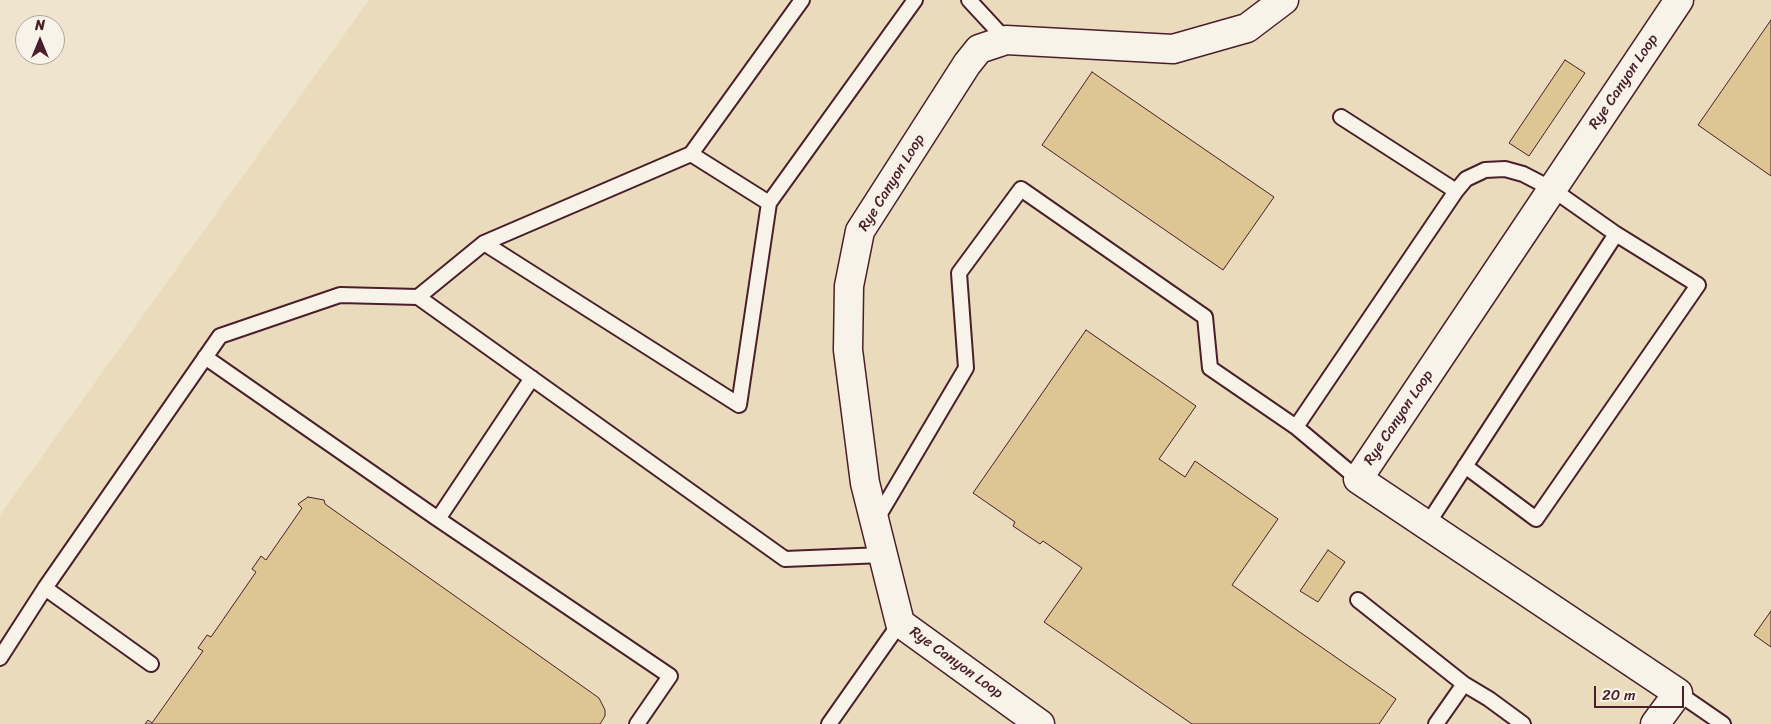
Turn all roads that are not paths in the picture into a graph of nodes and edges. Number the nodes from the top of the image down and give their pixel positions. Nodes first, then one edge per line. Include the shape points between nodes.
1 (802, 0) edge
2 (916, 0) edge
3 (969, 0) edge
4 (1284, 0) edge
5 (1674, 2) edge
6 (1006, 40) junction
7 (1340, 117) dead end
8 (691, 154) junction
9 (1552, 189) junction
10 (1456, 191) junction
11 (769, 203) junction
12 (1616, 234) junction
13 (484, 242) junction
14 (418, 297) junction
15 (205, 358) junction
16 (532, 378) junction
17 (1296, 427) junction
18 (1466, 466) junction
19 (1358, 479) junction
20 (438, 519) junction
21 (875, 523) junction
22 (1427, 525) junction
23 (883, 555) junction
24 (45, 588) junction
25 (1358, 600) dead end
26 (900, 623) junction
27 (0, 658) edge
28 (151, 664) dead end
29 (1464, 684) junction
30 (1678, 693) junction
31 (637, 724) edge
32 (829, 724) edge
33 (1040, 724) edge
34 (1436, 724) edge
35 (1522, 724) edge
36 (1654, 724) edge
37 (1723, 724) edge

1 - 8 lane
2 - 11 lane
3 - 6 lane
4 - 6 street, Rye Canyon Loop via 1247,28 1173,49
5 - 9 street, Rye Canyon Loop
6 - 21 street, Rye Canyon Loop via 979,50 967,64 860,231 849,286 848,350 865,483
7 - 10 lane
8 - 11 lane
8 - 13 lane
9 - 10 lane via 1505,169 1485,170 1466,179
9 - 12 lane
9 - 19 street, Rye Canyon Loop
10 - 17 lane
11 - 13 lane via 739,405
12 - 18 lane
12 - 18 lane via 1698,285 1536,519
13 - 14 lane
14 - 15 lane via 340,295 220,336
14 - 16 lane
15 - 20 lane
15 - 24 lane
16 - 20 lane
16 - 23 lane via 785,558
17 - 19 lane
17 - 21 lane via 1210,368 1205,317 1021,189 959,273 966,368
18 - 22 lane
19 - 22 street, Rye Canyon Loop
20 - 31 lane via 670,676
21 - 23 street, Rye Canyon Loop
22 - 30 street, Rye Canyon Loop
23 - 26 street, Rye Canyon Loop
24 - 27 lane
24 - 28 lane
25 - 29 lane
26 - 32 lane
26 - 33 street, Rye Canyon Loop
29 - 34 lane
29 - 35 lane
30 - 36 street
30 - 37 lane

